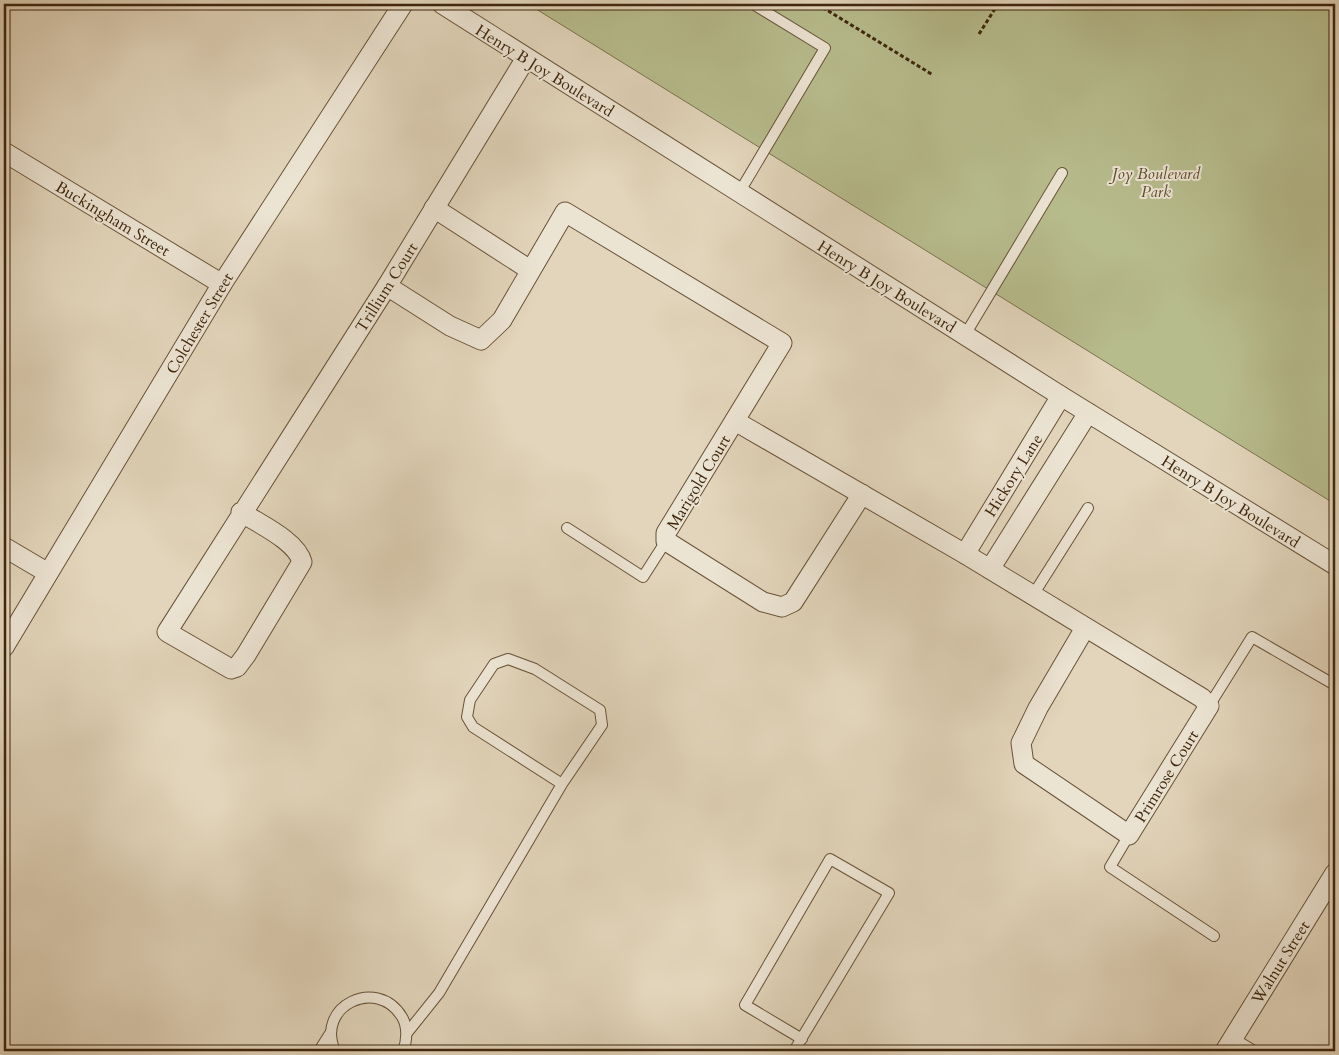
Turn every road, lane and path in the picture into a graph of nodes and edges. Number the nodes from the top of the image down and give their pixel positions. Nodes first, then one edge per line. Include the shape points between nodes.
1 (403, 4) edge
2 (442, 4) edge
3 (753, 4) edge
4 (817, 4) edge
5 (998, 4) edge
6 (979, 34) dead end
7 (526, 58) junction
8 (933, 75) dead end
9 (4, 152) edge
10 (1062, 173) dead end
11 (739, 193) junction
12 (434, 208) junction
13 (530, 270) junction
14 (222, 284) junction
15 (387, 286) junction
16 (965, 336) junction
17 (1061, 396) junction
18 (1088, 413) junction
19 (735, 421) junction
20 (862, 494) junction
21 (1088, 508) dead end
22 (241, 512) junction
23 (567, 528) dead end
24 (666, 541) junction
25 (4, 547) edge
26 (964, 554) junction
27 (1335, 565) edge
28 (990, 569) junction
29 (48, 573) junction
30 (1033, 595) junction
31 (1085, 628) junction
32 (4, 647) edge
33 (1335, 685) edge
34 (1209, 706) junction
35 (562, 784) junction
36 (1129, 835) junction
37 (1335, 872) edge
38 (1214, 936) dead end
39 (330, 1032) junction
40 (407, 1033) junction
41 (802, 1039) junction
42 (1229, 1045) edge
43 (319, 1051) edge
44 (335, 1051) edge
45 (403, 1051) edge
46 (794, 1051) edge
47 (1254, 1051) edge

1 - 14 street, Colchester Street
2 - 7 street, Henry B Joy Boulevard
3 - 11 lane via 826,48
4 - 8 path
5 - 6 path
7 - 11 street, Henry B Joy Boulevard
7 - 12 street, Trillium Court
9 - 14 street, Buckingham Street
10 - 16 lane
11 - 16 street, Henry B Joy Boulevard
12 - 13 street
12 - 15 street, Trillium Court
13 - 15 street, Marigold Court via 502,320 480,340 450,326
13 - 19 street, Marigold Court via 565,212 782,344
14 - 29 street, Colchester Street
15 - 22 street, Trillium Court
16 - 17 street, Henry B Joy Boulevard
17 - 18 street, Henry B Joy Boulevard
17 - 26 street, Hickory Lane
18 - 27 street, Henry B Joy Boulevard
18 - 28 street, Hickory Lane
19 - 20 street, Marigold Court
19 - 24 street, Marigold Court via 666,533
20 - 24 street, Marigold Court via 793,602 782,607 763,602
20 - 26 street, Marigold Court
21 - 30 lane
22 - 22 street, Trillium Court via 167,632 230,669 237,667 246,656 302,562 292,545
23 - 24 lane via 643,577
25 - 29 street
26 - 28 street
28 - 30 street
29 - 32 street, Colchester Street
30 - 31 street
31 - 34 street via 1202,698
31 - 36 street, Primrose Court via 1021,743 1024,764
33 - 34 lane via 1252,637
34 - 36 street, Primrose Court
35 - 35 lane via 602,725 600,710 535,669 508,659 494,664 470,700 467,717 473,727
35 - 40 lane via 439,993
36 - 38 lane via 1110,867
37 - 42 street, Walnut Street
39 - 40 lane via 340,1009 363,998 375,998 397,1010
39 - 43 lane
39 - 44 lane
40 - 45 lane
41 - 41 lane via 889,893 830,859 745,1005
41 - 46 lane
42 - 47 lane

